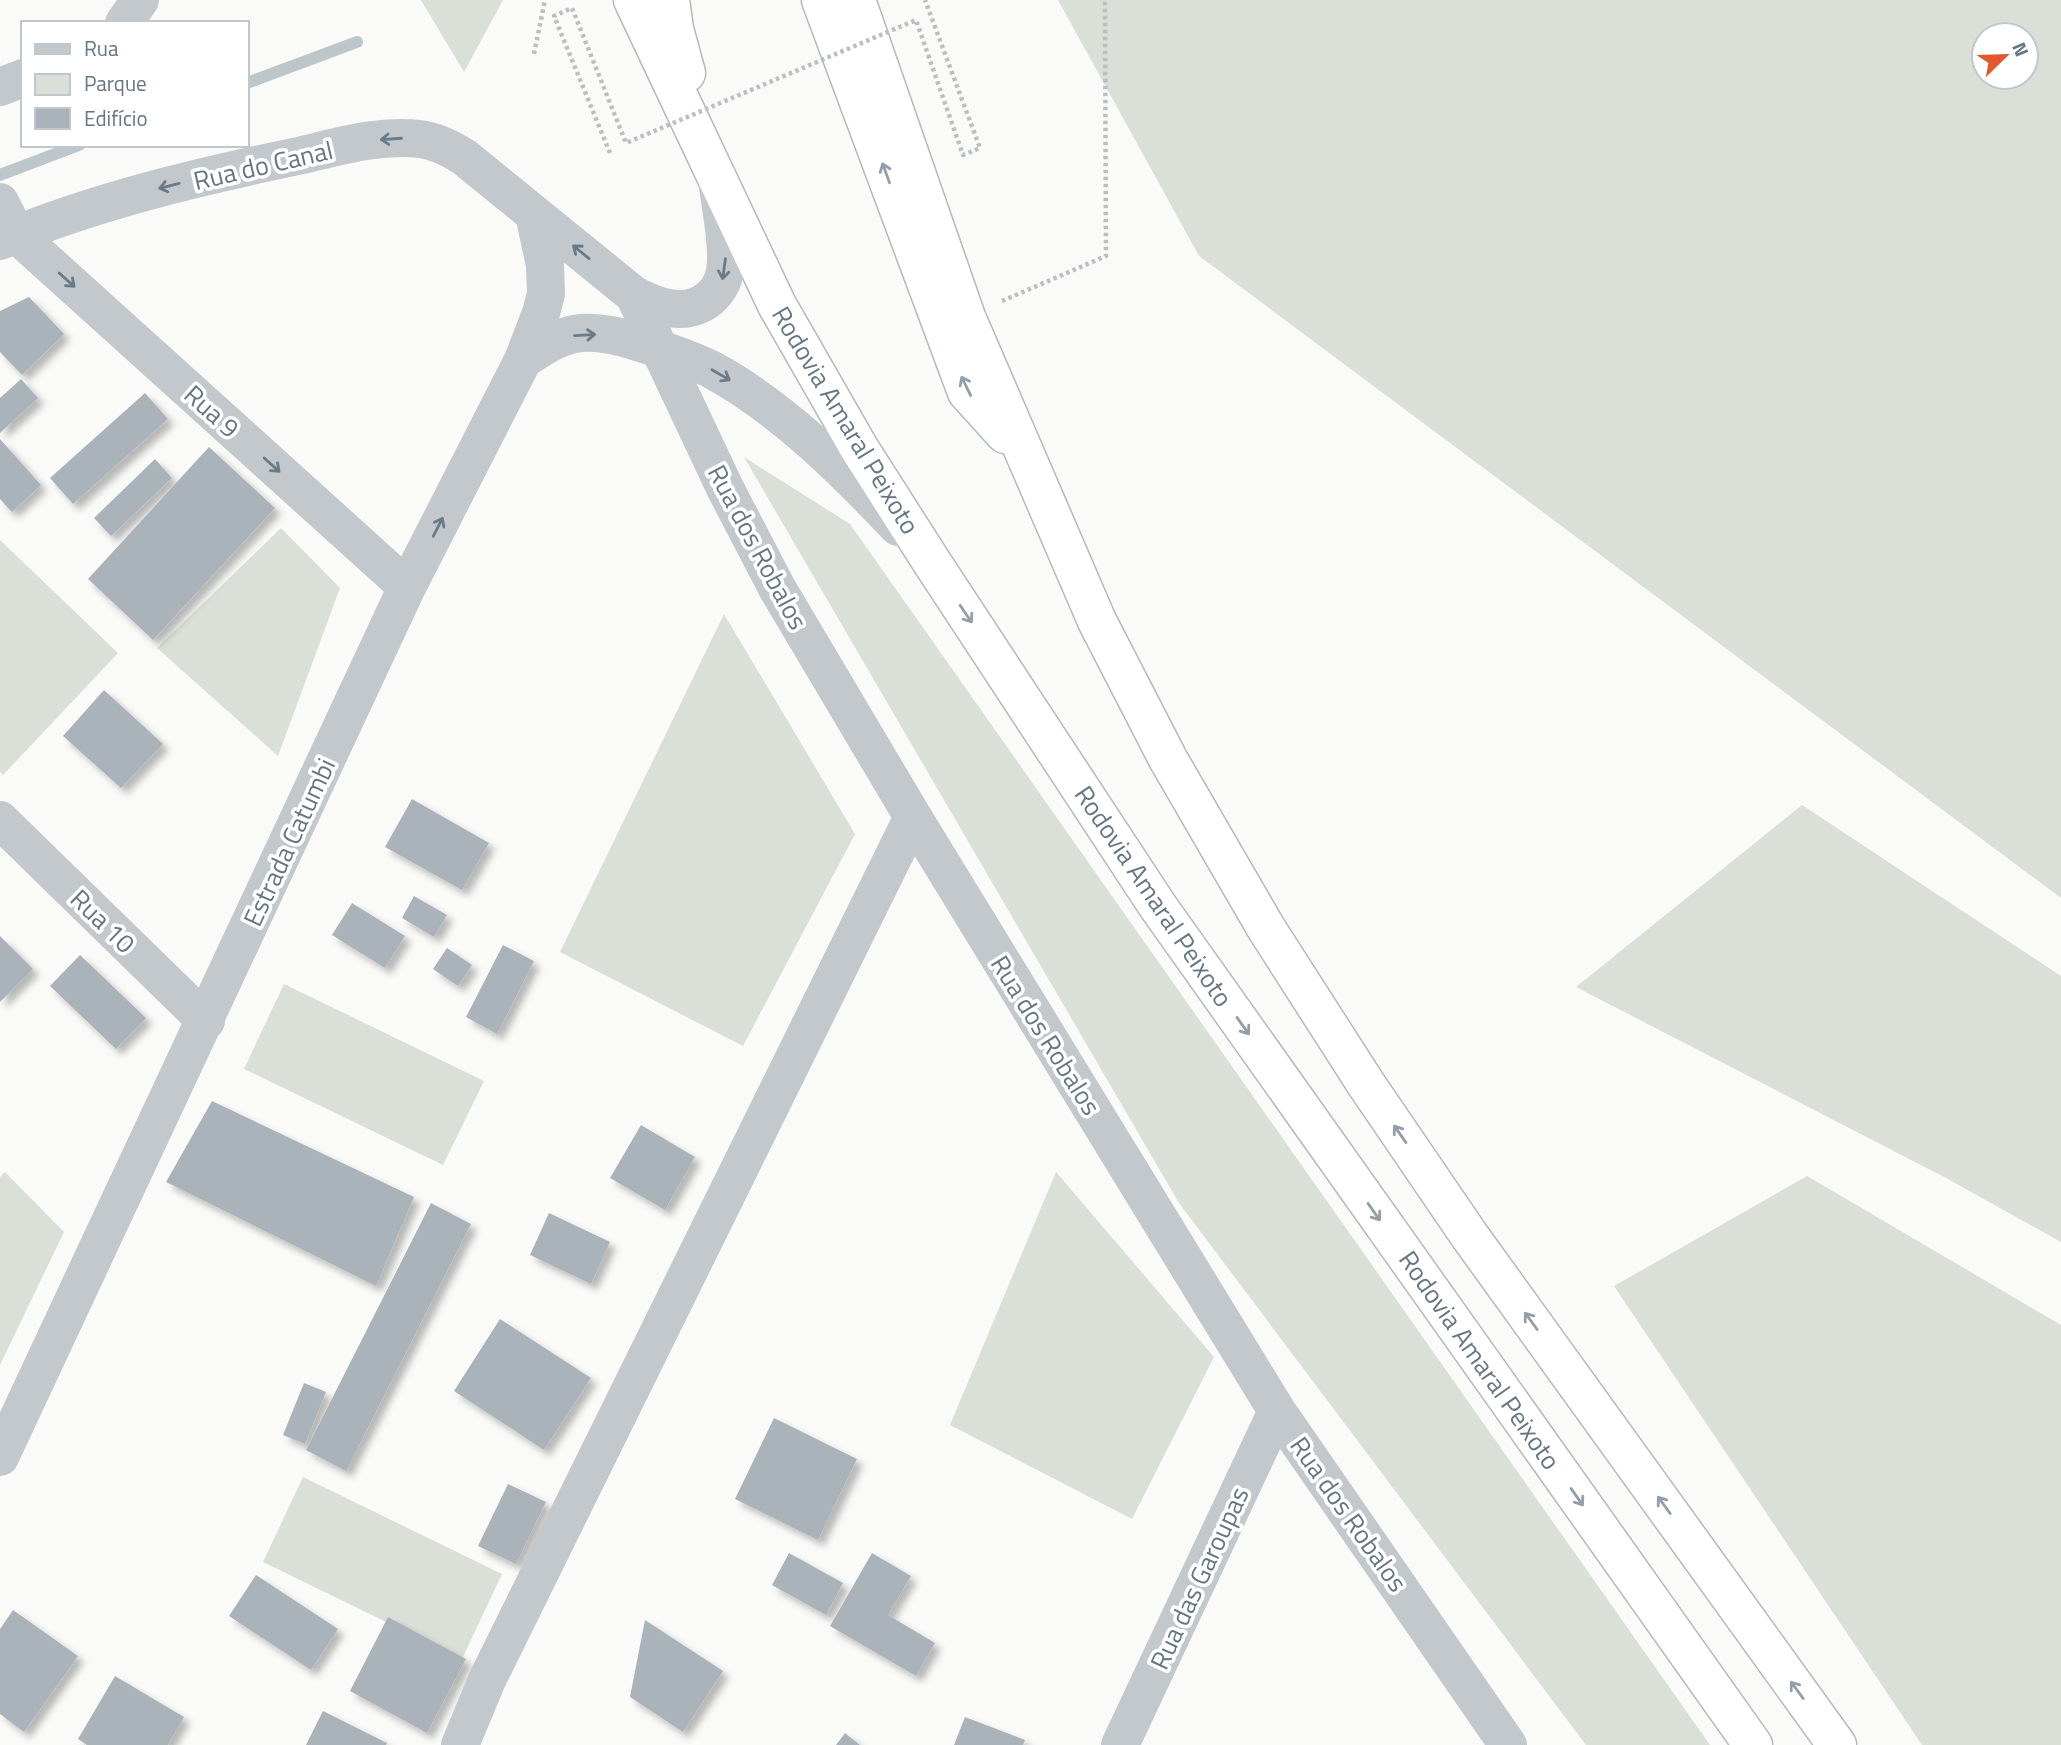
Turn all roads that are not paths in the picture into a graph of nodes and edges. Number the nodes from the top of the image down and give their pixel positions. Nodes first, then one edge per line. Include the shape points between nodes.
1 (140, 0) edge
2 (633, 0) edge
3 (670, 0) edge
4 (821, 0) edge
5 (856, 0) edge
6 (125, 21) edge
7 (21, 79) edge
8 (0, 87) edge
9 (712, 168) junction
10 (534, 214) junction
11 (5, 226) edge
12 (634, 295) junction
13 (658, 349) junction
14 (523, 360) junction
15 (1025, 457) junction
16 (933, 564) junction
17 (407, 587) junction
18 (913, 817) junction
19 (0, 820) edge
20 (206, 1021) junction
21 (1278, 1411) junction
22 (1, 1450) edge
23 (460, 1745) edge
24 (1120, 1745) edge
25 (1508, 1745) edge
26 (1753, 1745) edge
27 (1837, 1745) edge

1 - 6 street
2 - 9 highway, Rodovia Amaral Peixoto
3 - 9 highway
15 -> 4 highway via 967,392
5 - 15 highway via 966,317
7 - 8 street
9 -> 12 street via 727,263 713,298 685,310 655,305
9 - 16 highway, Rodovia Amaral Peixoto via 777,305 859,449
10 -> 11 street, Rua do Canal via 444,145 397,138 254,165
12 -> 10 street, Rua do Canal
10 - 14 street via 546,294
11 -> 17 street, Rua 9
12 - 13 street, Rua dos Robalos
14 -> 13 street via 546,344 581,333
13 -> 16 street via 714,371 779,416 859,485
13 - 18 street, Rua dos Robalos via 777,588
17 -> 14 street, Estrada Catumbi
27 -> 15 highway via 1469,1235 1266,928 1168,759 1102,632
16 -> 26 highway, Rodovia Amaral Peixoto via 1157,905
17 - 20 street, Estrada Catumbi
18 - 21 street, Rua dos Robalos
18 - 23 street via 493,1667
19 - 20 street, Rua 10
20 - 22 street, Estrada Catumbi
21 - 24 street, Rua das Garoupas
21 - 25 street, Rua dos Robalos

